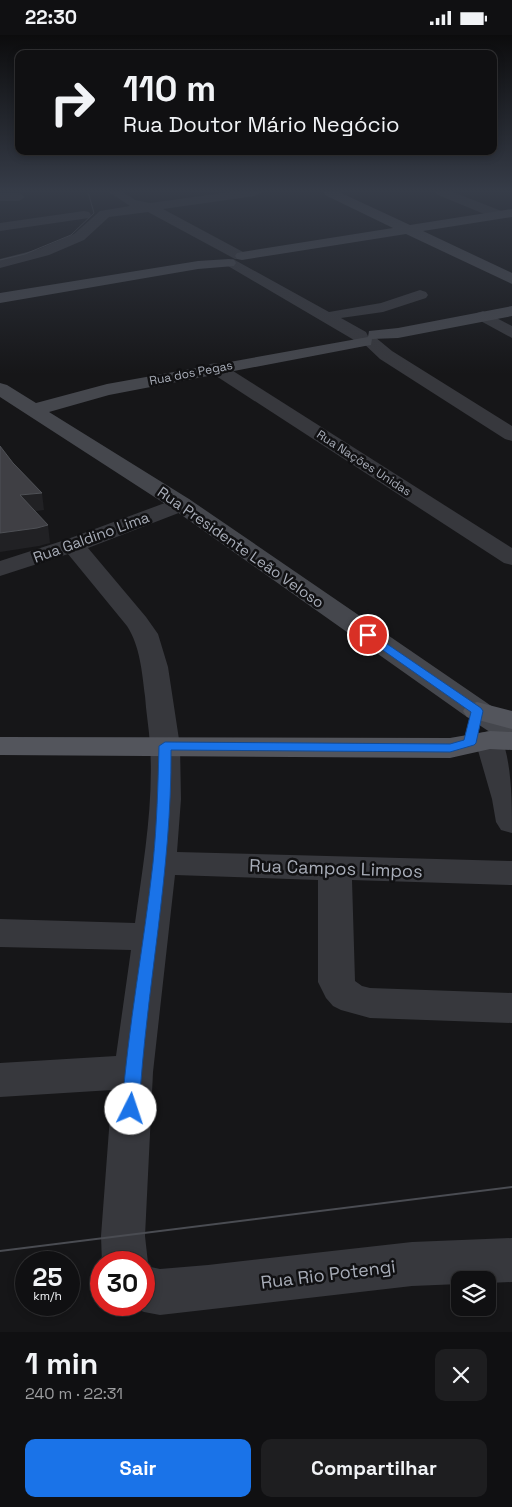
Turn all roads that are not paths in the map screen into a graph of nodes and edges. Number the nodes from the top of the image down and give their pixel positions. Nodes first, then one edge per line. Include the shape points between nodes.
1 (42, 253) edge
2 (222, 253) edge
3 (270, 253) edge
4 (458, 253) edge
5 (236, 260) junction
6 (0, 264) edge
7 (512, 279) edge
8 (420, 295) dead end
9 (0, 297) edge
10 (512, 311) edge
11 (336, 314) junction
12 (483, 316) junction
13 (512, 333) edge
14 (367, 338) junction
15 (216, 368) junction
16 (0, 389) edge
17 (33, 410) junction
18 (512, 419) edge
19 (512, 435) edge
20 (181, 504) junction
21 (73, 545) junction
22 (512, 558) edge
23 (0, 569) edge
24 (477, 711) junction
25 (512, 720) edge
26 (496, 739) edge
27 (0, 745) edge
28 (165, 746) junction
29 (512, 821) edge
30 (160, 863) junction
31 (335, 869) junction
32 (512, 873) edge
33 (0, 933) edge
34 (151, 937) junction
35 (512, 1008) edge
36 (133, 1072) junction
37 (0, 1079) edge
38 (124, 1251) edge
39 (512, 1260) edge
40 (155, 1291) edge

1 - 6 street
2 - 5 street
3 - 5 main road
4 - 7 main road
5 - 9 main road
5 - 11 street
5 - 14 street
8 - 11 street via 383,307
10 - 12 main road, Rua dos Pegas
11 - 14 street
12 - 13 street
12 - 14 main road, Rua dos Pegas
14 - 15 main road, Rua dos Pegas
14 - 18 street
14 - 19 street via 402,365
15 - 17 main road, Rua dos Pegas via 107,390
15 - 22 street, Rua Nações Unidas
16 - 17 main road, Rua Presidente Leão Veloso
17 - 20 main road, Rua Presidente Leão Veloso
20 - 21 street, Rua Galdino Lima
20 - 24 main road, Rua Presidente Leão Veloso
21 - 23 street, Rua Galdino Lima
21 - 28 street via 145,634 155,667
24 - 25 main road
24 - 26 main road
24 - 26 main road, Rua Presidente Leão Veloso
26 - 28 main road via 450,748
26 - 29 street
27 - 28 main road
28 - 30 street
30 - 31 street, Rua Campos Limpos
30 - 34 street
31 - 32 street, Rua Campos Limpos
31 - 35 street via 336,982 341,992 351,999 370,1003
33 - 34 street
34 - 36 street
36 - 37 street
36 - 38 street
39 - 40 street, Rua Rio Potengi via 412,1264

